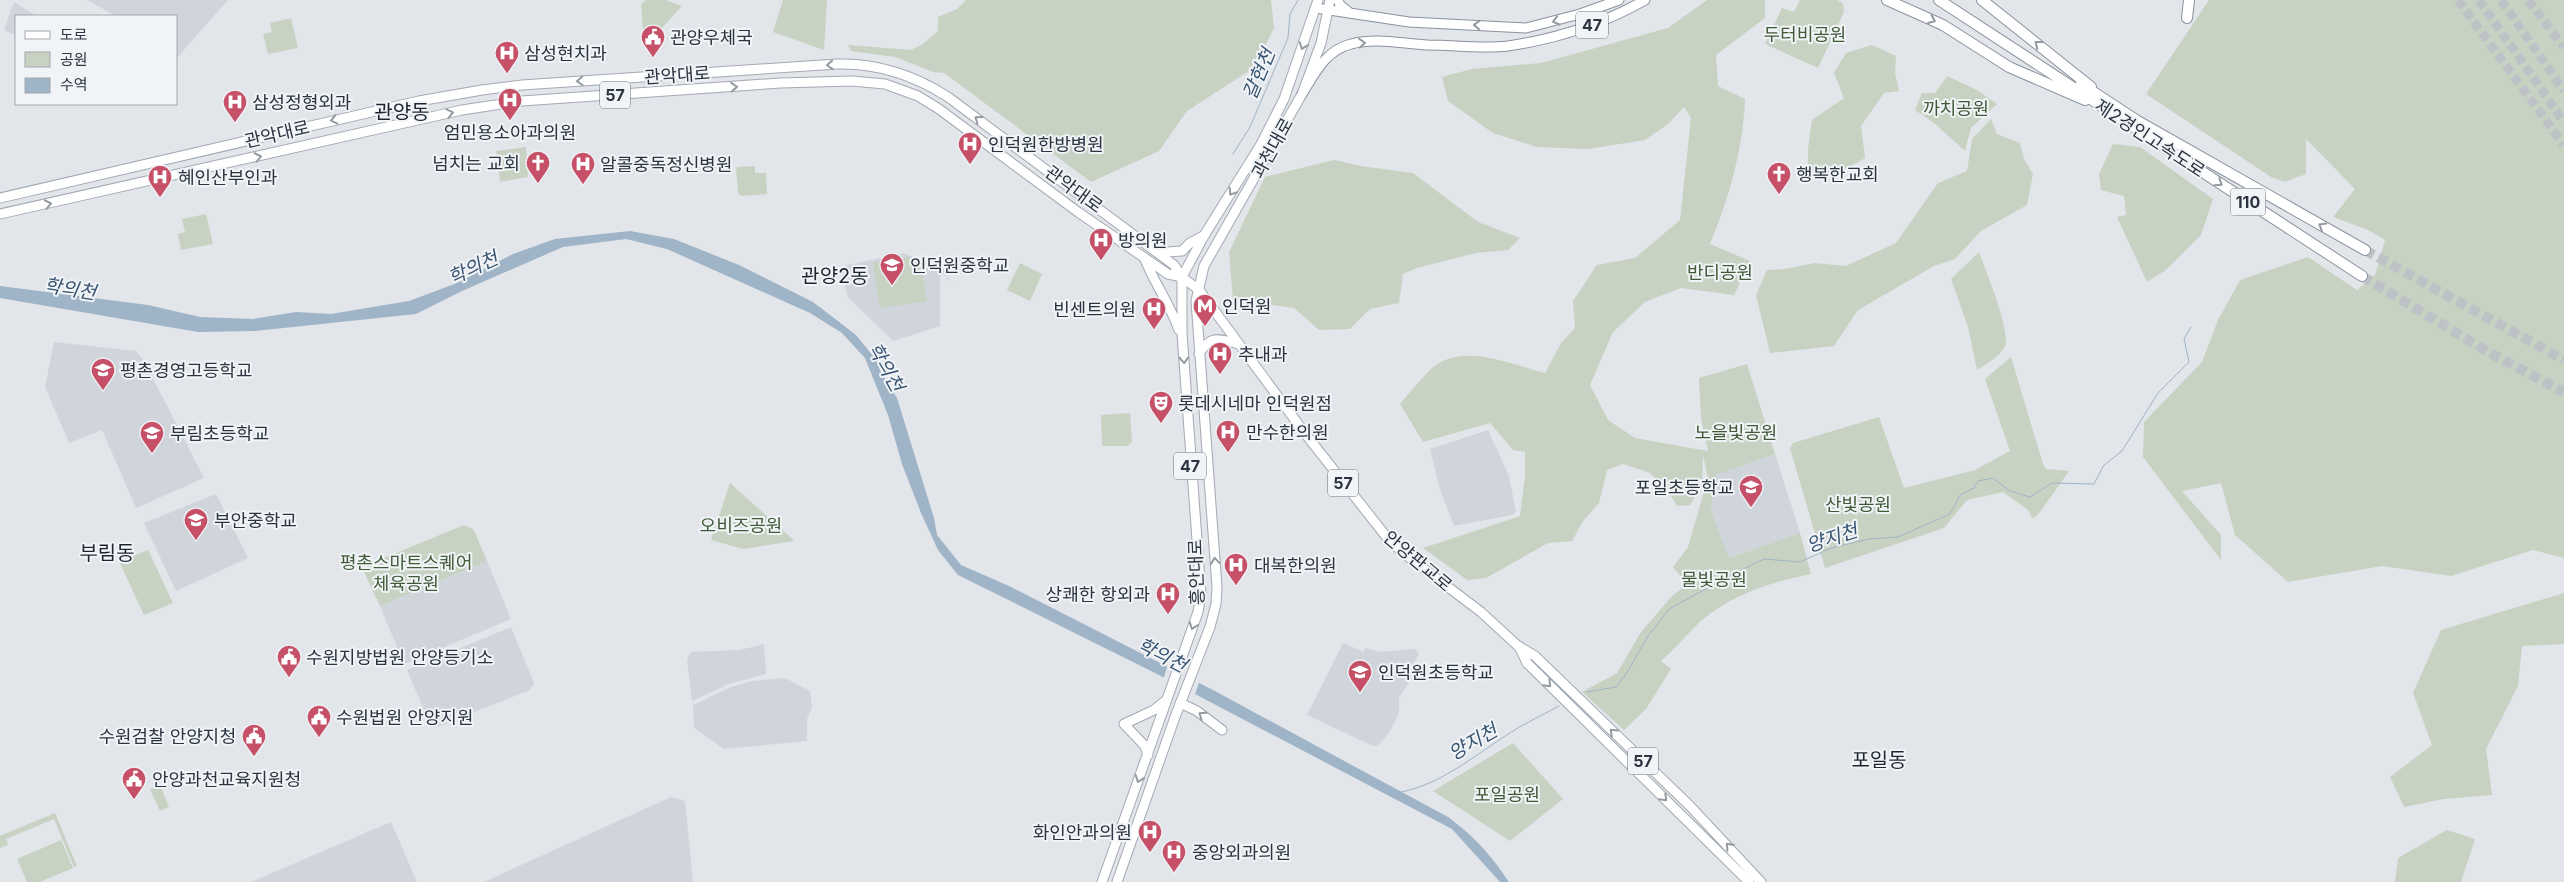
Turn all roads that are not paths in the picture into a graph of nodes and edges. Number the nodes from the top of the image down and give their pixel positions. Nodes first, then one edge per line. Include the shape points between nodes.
1 (1330, 0) edge
2 (1338, 0) edge
3 (1618, 0) edge
4 (1645, 0) edge
5 (1887, 0) edge
6 (1939, 0) edge
7 (1951, 0) edge
8 (1982, 0) edge
9 (2189, 0) edge
10 (1317, 4) edge
11 (1328, 10) junction
12 (1350, 13) junction
13 (2187, 18) dead end
14 (1302, 94) junction
15 (2101, 102) junction
16 (2135, 124) junction
17 (0, 198) edge
18 (0, 214) edge
19 (1205, 234) junction
20 (1151, 247) junction
21 (2365, 250) tunnel mouth
22 (1144, 257) junction
23 (2362, 276) tunnel mouth
24 (1182, 277) junction
25 (1199, 290) junction
26 (1183, 341) junction
27 (1239, 344) junction
28 (1198, 354) junction
29 (1518, 646) junction
30 (1167, 696) junction
31 (1181, 701) junction
32 (1222, 730) dead end
33 (1148, 755) junction
34 (1102, 882) edge
35 (1117, 882) edge
36 (1749, 882) edge
37 (1761, 882) edge

1 - 11 main road, 과천대로
2 - 12 main road
3 -> 12 main road, 47 via 1526,28 1409,22
14 -> 4 main road, 47 via 1324,60 1351,44 1380,41 1506,46 1592,25
5 -> 15 highway via 1943,25 2009,67 2067,94
6 - 15 highway, 제2경인고속도로 / 110
7 - 15 highway, 제2경인고속도로 / 110
15 -> 8 highway via 2086,82
9 - 13 highway
10 - 11 main road
10 -> 19 main road, 과천대로 / 47 via 1284,99 1260,146
11 - 12 main road
11 - 14 main road, 과천대로 via 1321,43
14 - 25 main road, 과천대로 / 47 via 1204,266
15 - 16 highway, 제2경인고속도로 / 110
21 -> 16 highway, 제2경인고속도로 / 110
16 -> 23 highway, 제2경인고속도로 / 110
20 -> 17 main road, 관악대로 / 57 via 925,82 882,68 845,64 482,90 419,101
18 -> 22 main road, 관악대로 / 57 via 462,110 522,101 780,83 868,81 900,89 939,109 1066,204
19 - 20 main road via 1182,251 1167,252
19 - 24 main road, 과천대로 / 47
20 - 24 main road, 관악대로 / 57 via 1174,265
22 - 24 main road, 관악대로 / 57 via 1168,274
22 - 26 main road via 1172,311
24 - 25 main road, 안양판교로 / 57
24 - 26 main road, 흥안대로 / 47
25 - 27 main road, 안양판교로 / 57
25 - 28 main road, 흥안대로 / 47 via 1196,301
26 -> 30 main road, 흥안대로 / 47 via 1201,594 1198,612
27 - 28 main road via 1214,339 1206,342
27 - 29 main road, 안양판교로 / 57 via 1385,535
31 -> 28 main road, 흥안대로 / 47 via 1213,620 1217,587
29 -> 36 main road, 안양판교로 / 57 via 1527,663
37 -> 29 main road, 안양판교로 / 57 via 1690,806 1535,656
30 - 33 main road, 흥안대로 / 47
30 - 33 main road via 1154,710 1124,724 1145,746
32 -> 31 main road
31 - 35 main road, 흥안대로 / 47
33 -> 34 main road, 흥안대로 / 47

